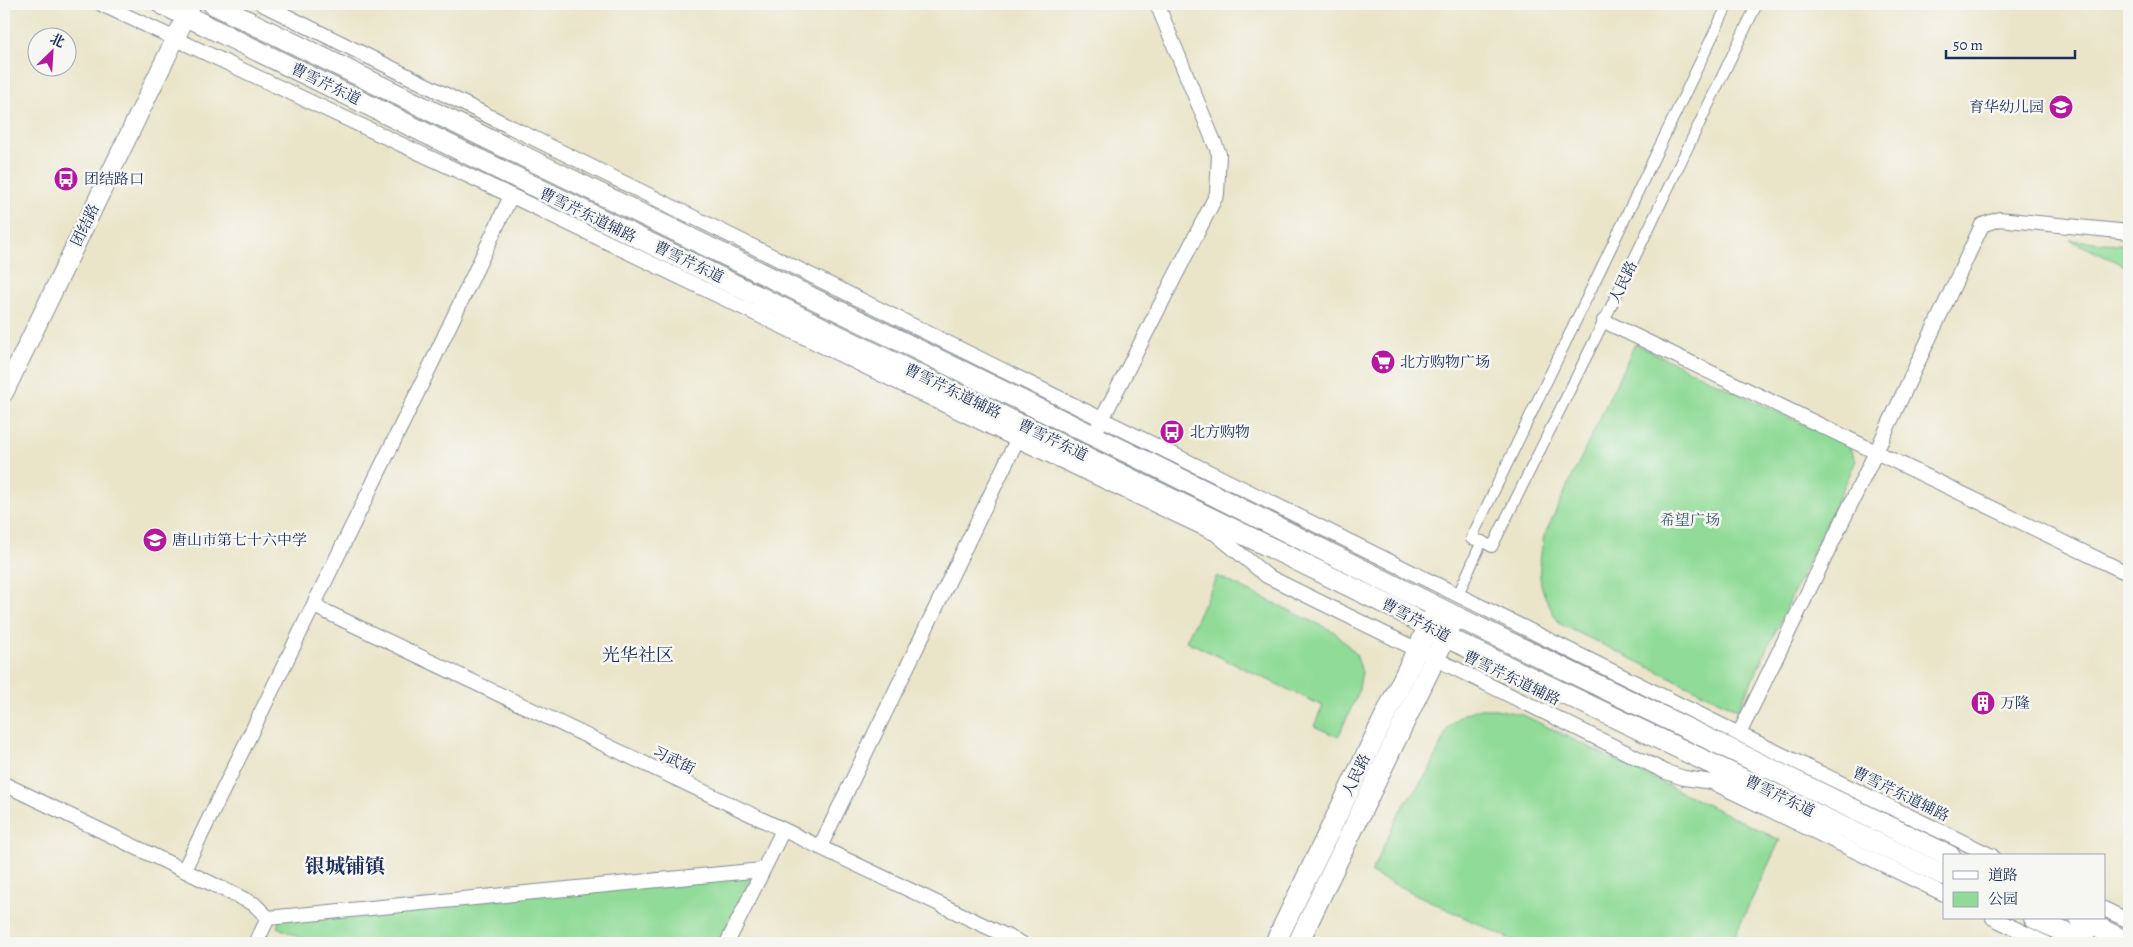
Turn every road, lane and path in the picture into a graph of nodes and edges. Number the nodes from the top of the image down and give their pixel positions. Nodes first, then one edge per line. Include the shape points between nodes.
1 (101, 4) edge
2 (162, 4) edge
3 (214, 4) edge
4 (262, 4) edge
5 (1156, 4) edge
6 (1728, 4) edge
7 (1757, 4) edge
8 (189, 10) edge
9 (175, 40) junction
10 (511, 196) junction
11 (2129, 232) edge
12 (1604, 320) junction
13 (4, 393) edge
14 (1098, 428) junction
15 (1016, 440) junction
16 (1876, 452) junction
17 (1482, 541) junction
18 (2129, 574) edge
19 (1458, 595) junction
20 (314, 606) junction
21 (1447, 612) junction
22 (1428, 626) junction
23 (1446, 637) junction
24 (1417, 649) junction
25 (1435, 658) junction
26 (1739, 734) junction
27 (4, 784) edge
28 (783, 830) junction
29 (820, 847) junction
30 (1946, 854) edge
31 (1988, 854) edge
32 (184, 870) junction
33 (762, 870) junction
34 (1943, 875) edge
35 (1943, 894) edge
36 (2106, 911) edge
37 (268, 918) junction
38 (1997, 920) edge
39 (2038, 920) edge
40 (2083, 920) edge
41 (2129, 922) edge
42 (256, 943) edge
43 (727, 943) edge
44 (1021, 943) edge
45 (1275, 943) edge
46 (1298, 943) edge
47 (2045, 943) edge
48 (2086, 943) edge
49 (2129, 943) edge

1 - 9 street, 曹雪芹东道辅路
2 - 8 main road, 曹雪芹东道
3 - 14 main road, 曹雪芹东道
4 - 14 street, 曹雪芹东道辅路
5 - 14 street via 1219,154 1217,194
6 - 17 street, 人民路 via 1471,539
7 - 12 street, 人民路
8 - 9 street, 团结路
8 - 22 main road, 曹雪芹东道
9 - 10 street, 曹雪芹东道辅路
9 - 13 street, 团结路
10 - 15 street, 曹雪芹东道辅路
10 - 20 street
11 - 16 street via 1998,219 1982,225
12 - 16 street
12 - 17 street, 人民路 via 1492,547
14 - 19 street, 曹雪芹东道辅路
14 - 21 main road, 曹雪芹东道
15 - 24 street, 曹雪芹东道辅路 via 1216,534 1267,576
15 - 29 street
16 - 18 street
16 - 26 street
17 - 19 street
19 - 26 street, 曹雪芹东道辅路
20 - 28 street, 习武街
20 - 32 street
21 - 22 main road, 人民路
21 - 23 main road, 人民路
21 - 30 main road, 曹雪芹东道
22 - 23 main road, 曹雪芹东道
22 - 24 main road, 人民路
23 - 25 main road, 人民路
23 - 34 main road, 曹雪芹东道
24 - 25 street, 曹雪芹东道辅路
24 - 45 main road, 人民路
25 - 35 street, 曹雪芹东道辅路 via 1666,772 1712,782
25 - 46 main road, 人民路
26 - 31 street, 曹雪芹东道辅路
27 - 32 street
28 - 29 street, 习武街
28 - 33 street
29 - 44 street, 习武街
32 - 37 street via 254,904
33 - 37 street
33 - 43 street
36 - 41 street
37 - 42 street
38 - 47 street
39 - 48 main road
40 - 49 main road

